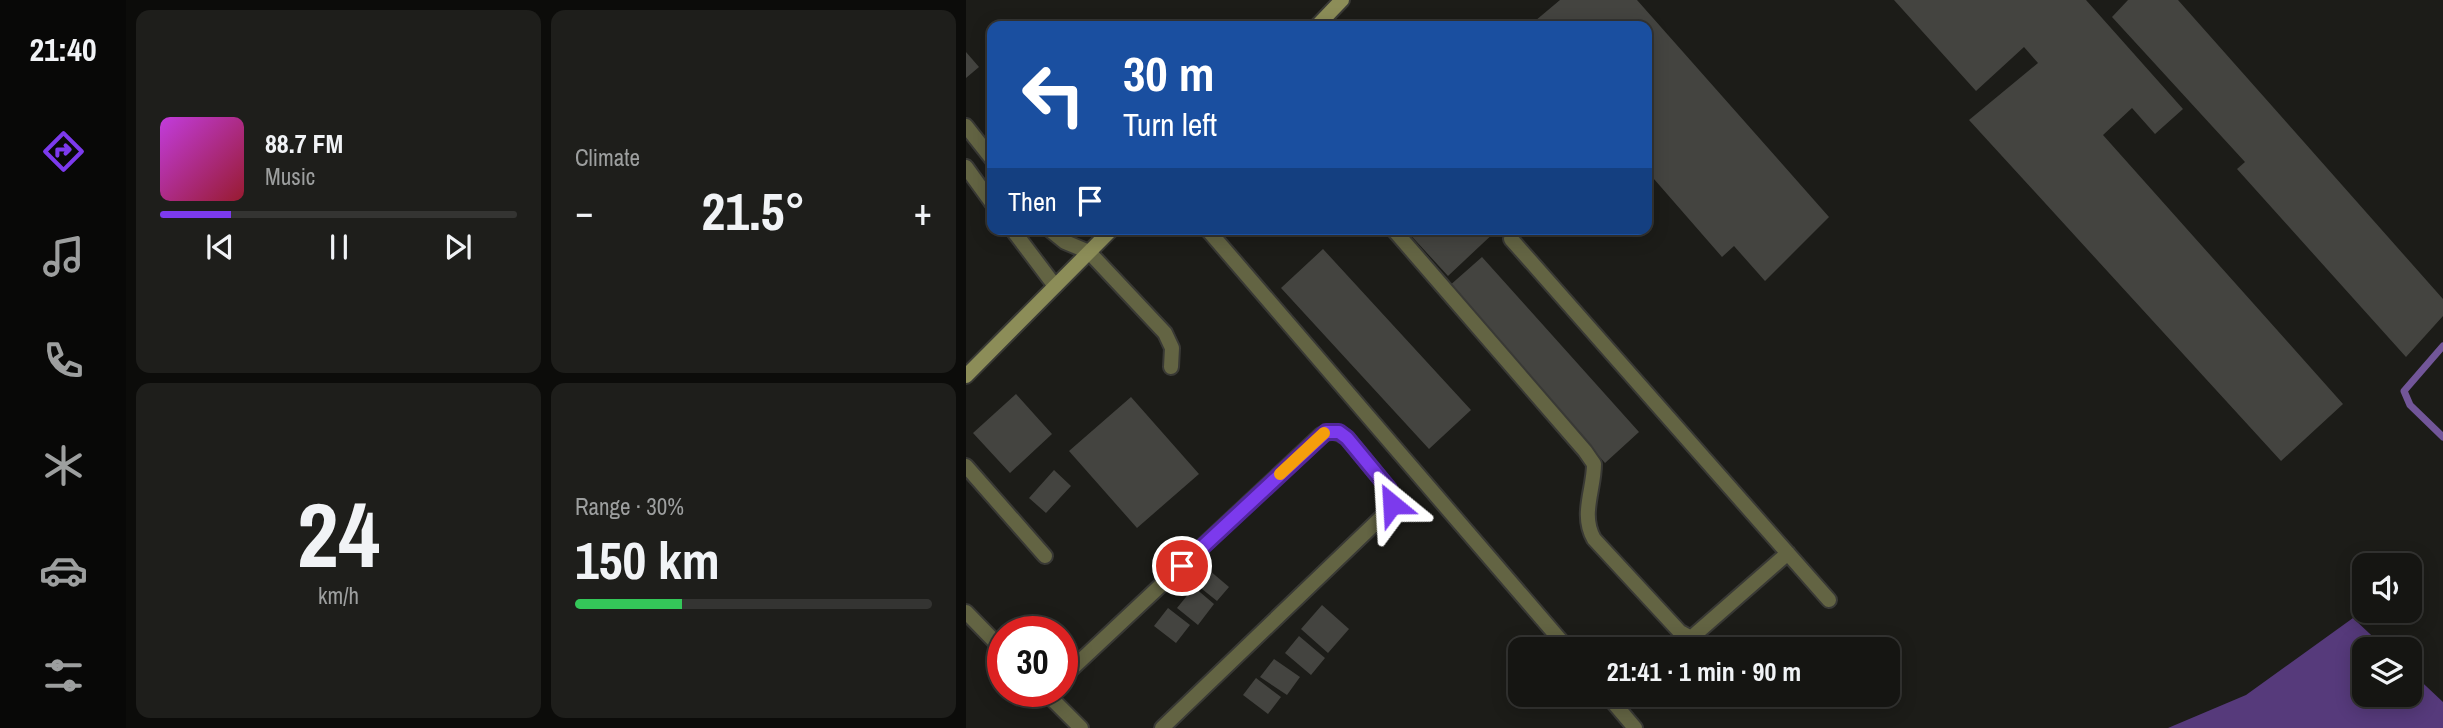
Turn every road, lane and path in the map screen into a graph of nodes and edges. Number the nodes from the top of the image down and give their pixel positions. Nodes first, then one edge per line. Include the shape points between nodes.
1 (1342, 0) edge
2 (1322, 21) edge
3 (966, 126) edge
4 (987, 153) edge
5 (966, 167) edge
6 (987, 196) edge
7 (1017, 235) edge
8 (1056, 235) edge
9 (1106, 235) edge
10 (1212, 235) edge
11 (1398, 235) edge
12 (1511, 239) dead end
13 (1089, 252) junction
14 (1055, 286) junction
15 (1171, 367) dead end
16 (966, 376) edge
17 (966, 466) edge
18 (1788, 553) junction
19 (1045, 556) dead end
20 (1829, 600) dead end
21 (966, 612) edge
22 (987, 634) edge
23 (1558, 637) edge
24 (1078, 663) edge
25 (1061, 707) edge
26 (1617, 707) edge
27 (1081, 728) edge
28 (1162, 728) edge
29 (1635, 728) edge

1 - 2 street
3 - 4 street
5 - 6 street
7 - 14 street
8 - 13 street
9 - 13 street
10 - 23 street
11 - 18 street via 1585,451 1594,464 1587,527 1680,632 1691,638
12 - 18 street
13 - 14 street
13 - 15 street via 1165,333 1172,348
14 - 16 street
17 - 19 street
18 - 20 street
21 - 22 street
24 - 28 street via 1321,435 1332,431 1347,438 1389,489 1389,510
25 - 27 street
26 - 29 street

